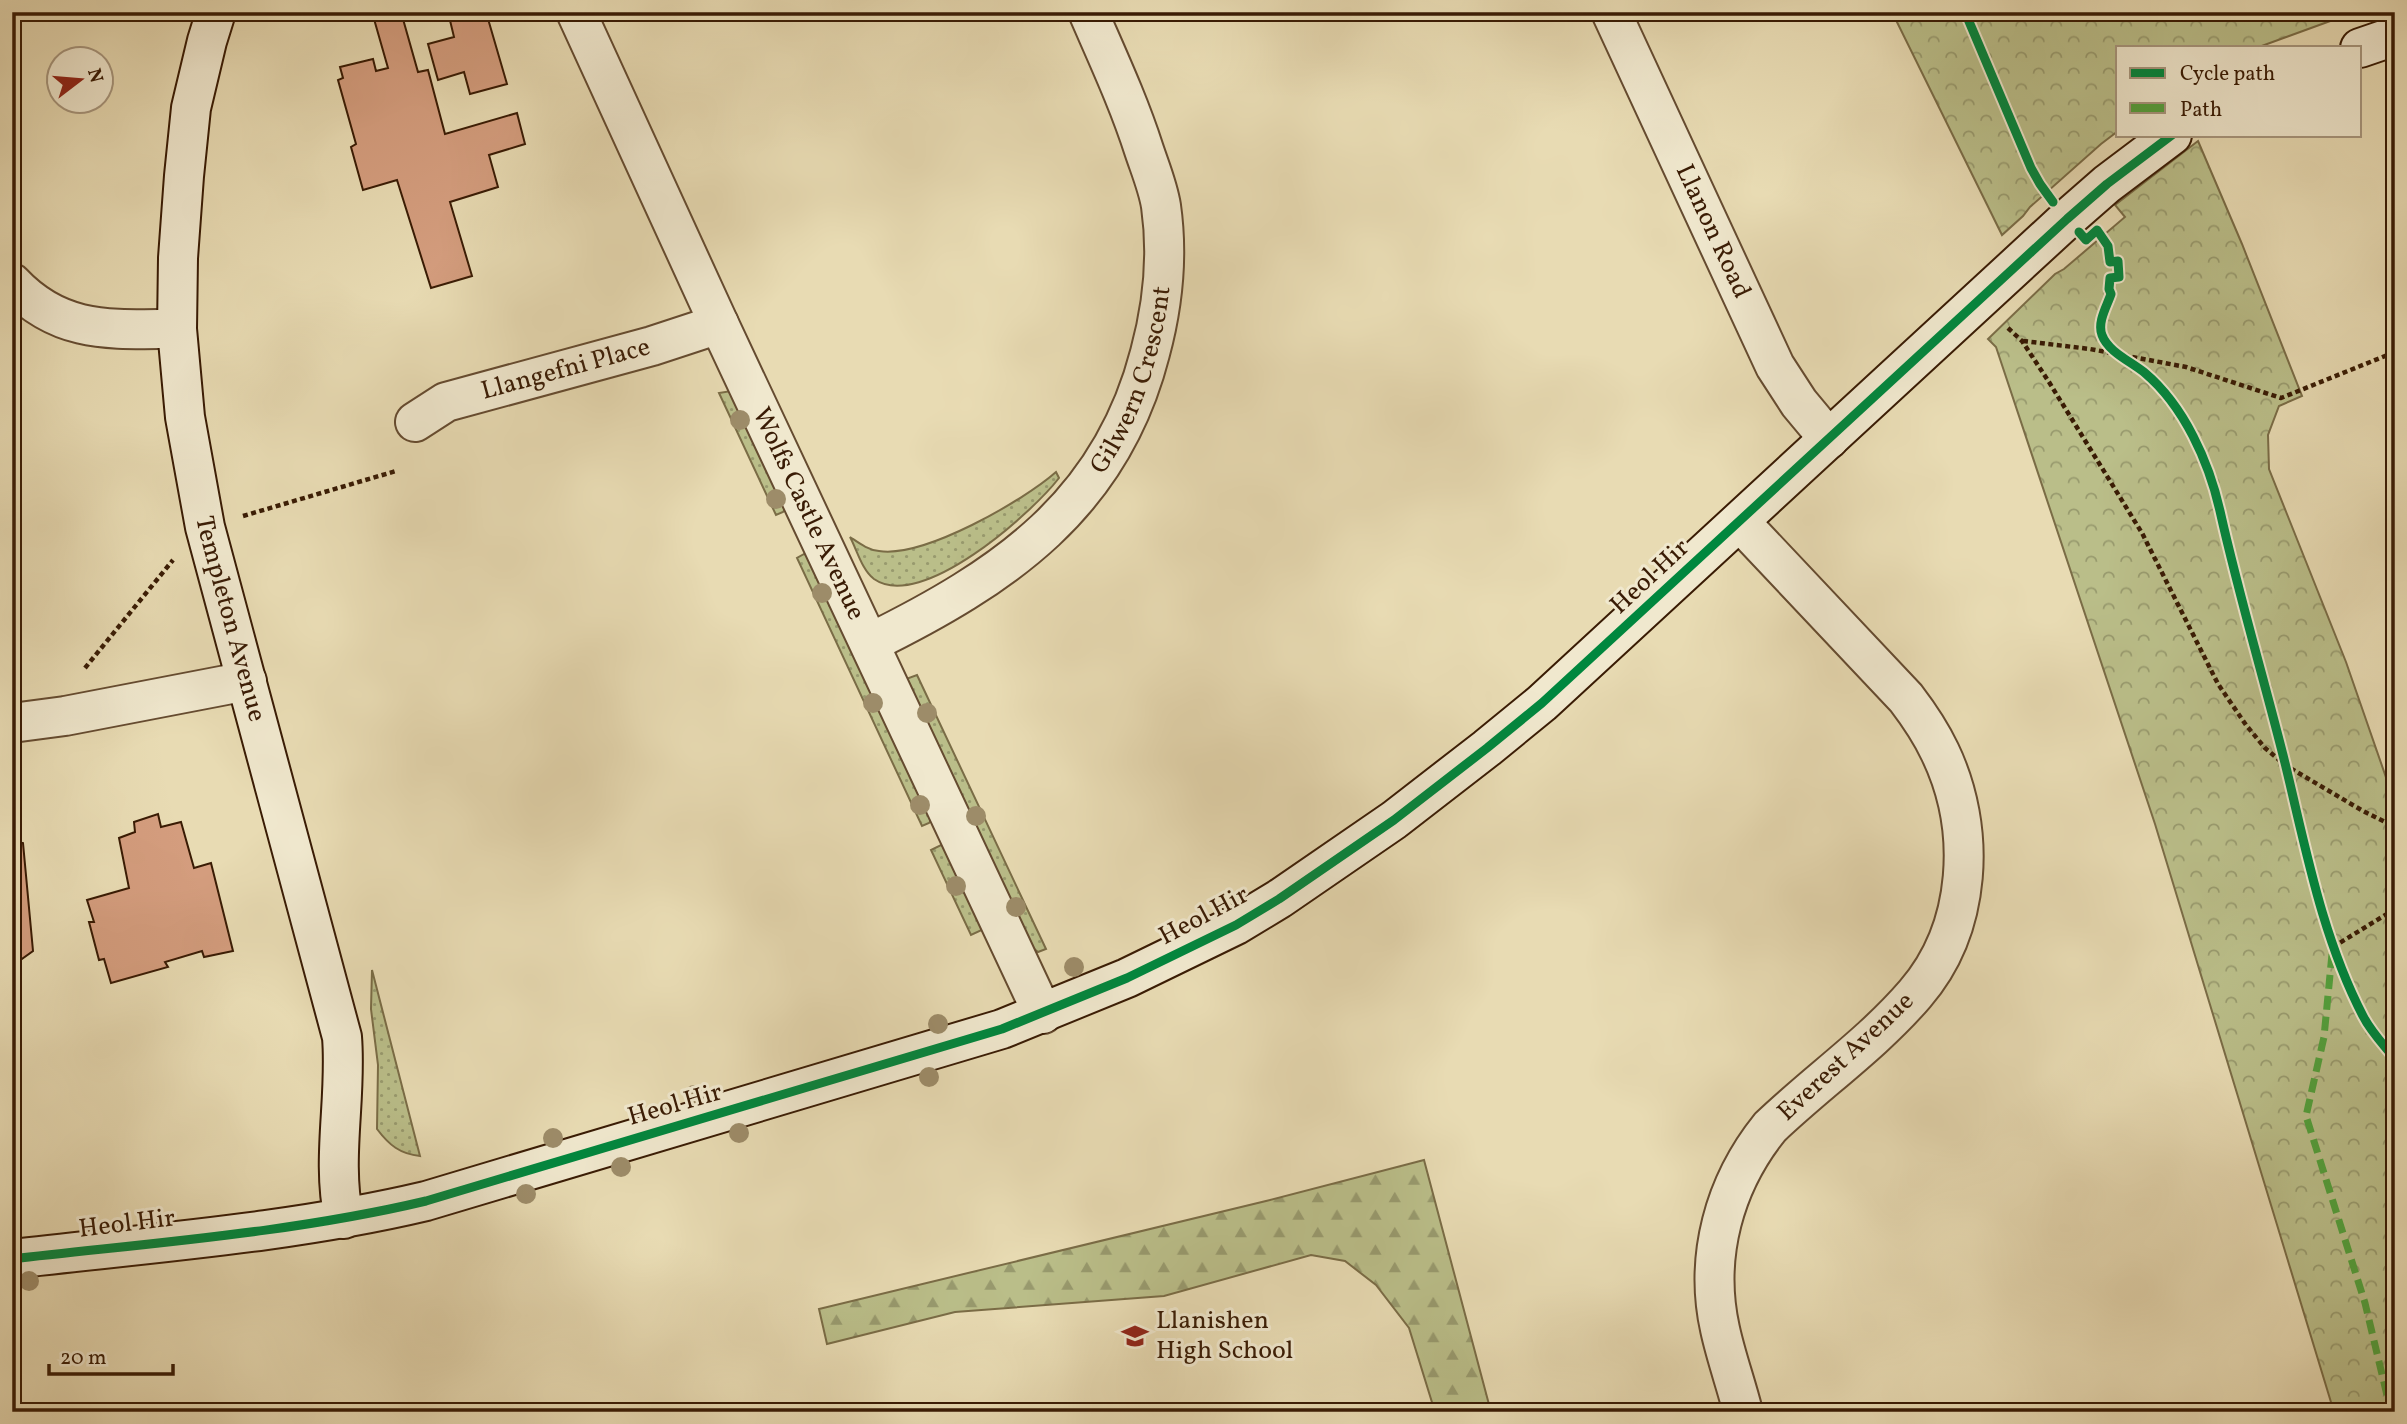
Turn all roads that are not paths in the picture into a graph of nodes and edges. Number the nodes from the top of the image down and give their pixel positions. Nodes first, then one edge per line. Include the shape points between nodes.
1 (216, 12) edge
2 (576, 12) edge
3 (1088, 12) edge
4 (1611, 12) edge
5 (2395, 36) edge
6 (2362, 47) edge
7 (2171, 136) edge
8 (12, 283) edge
9 (719, 324) junction
10 (177, 329) junction
11 (415, 422) dead end
12 (1829, 439) junction
13 (1740, 522) junction
14 (870, 643) junction
15 (247, 681) junction
16 (12, 723) edge
17 (1042, 1014) junction
18 (344, 1219) junction
19 (12, 1259) edge
20 (1743, 1412) edge

1 - 10 street, Templeton Avenue via 191,108
2 - 9 street, Wolfs Castle Avenue
3 - 14 street, Gilwern Crescent via 1136,124 1161,204 1163,298 1141,389 1120,436 1095,475 1042,536 974,587
4 - 12 street, Llanon Road via 1775,366
5 - 6 street
7 - 12 street, Heol Hir via 2067,219
8 - 10 street via 51,313 75,324 101,329
9 - 11 street, Llangefni Place via 446,402
9 - 14 street, Wolfs Castle Avenue
10 - 15 street, Templeton Avenue via 187,431 205,527
12 - 13 street, Heol Hir
13 - 17 street, Heol Hir via 1542,703 1337,860 1236,925
13 - 20 street, Everest Avenue via 1906,698 1941,753 1963,828 1961,900 1936,965 1891,1020 1769,1127 1739,1171 1720,1230 1714,1269 1720,1328
14 - 17 street, Wolfs Castle Avenue
15 - 16 street
15 - 18 street, Templeton Avenue via 342,1037 344,1101 337,1177
17 - 18 street, Heol Hir via 893,1063 473,1187
18 - 19 street, Heol Hir

